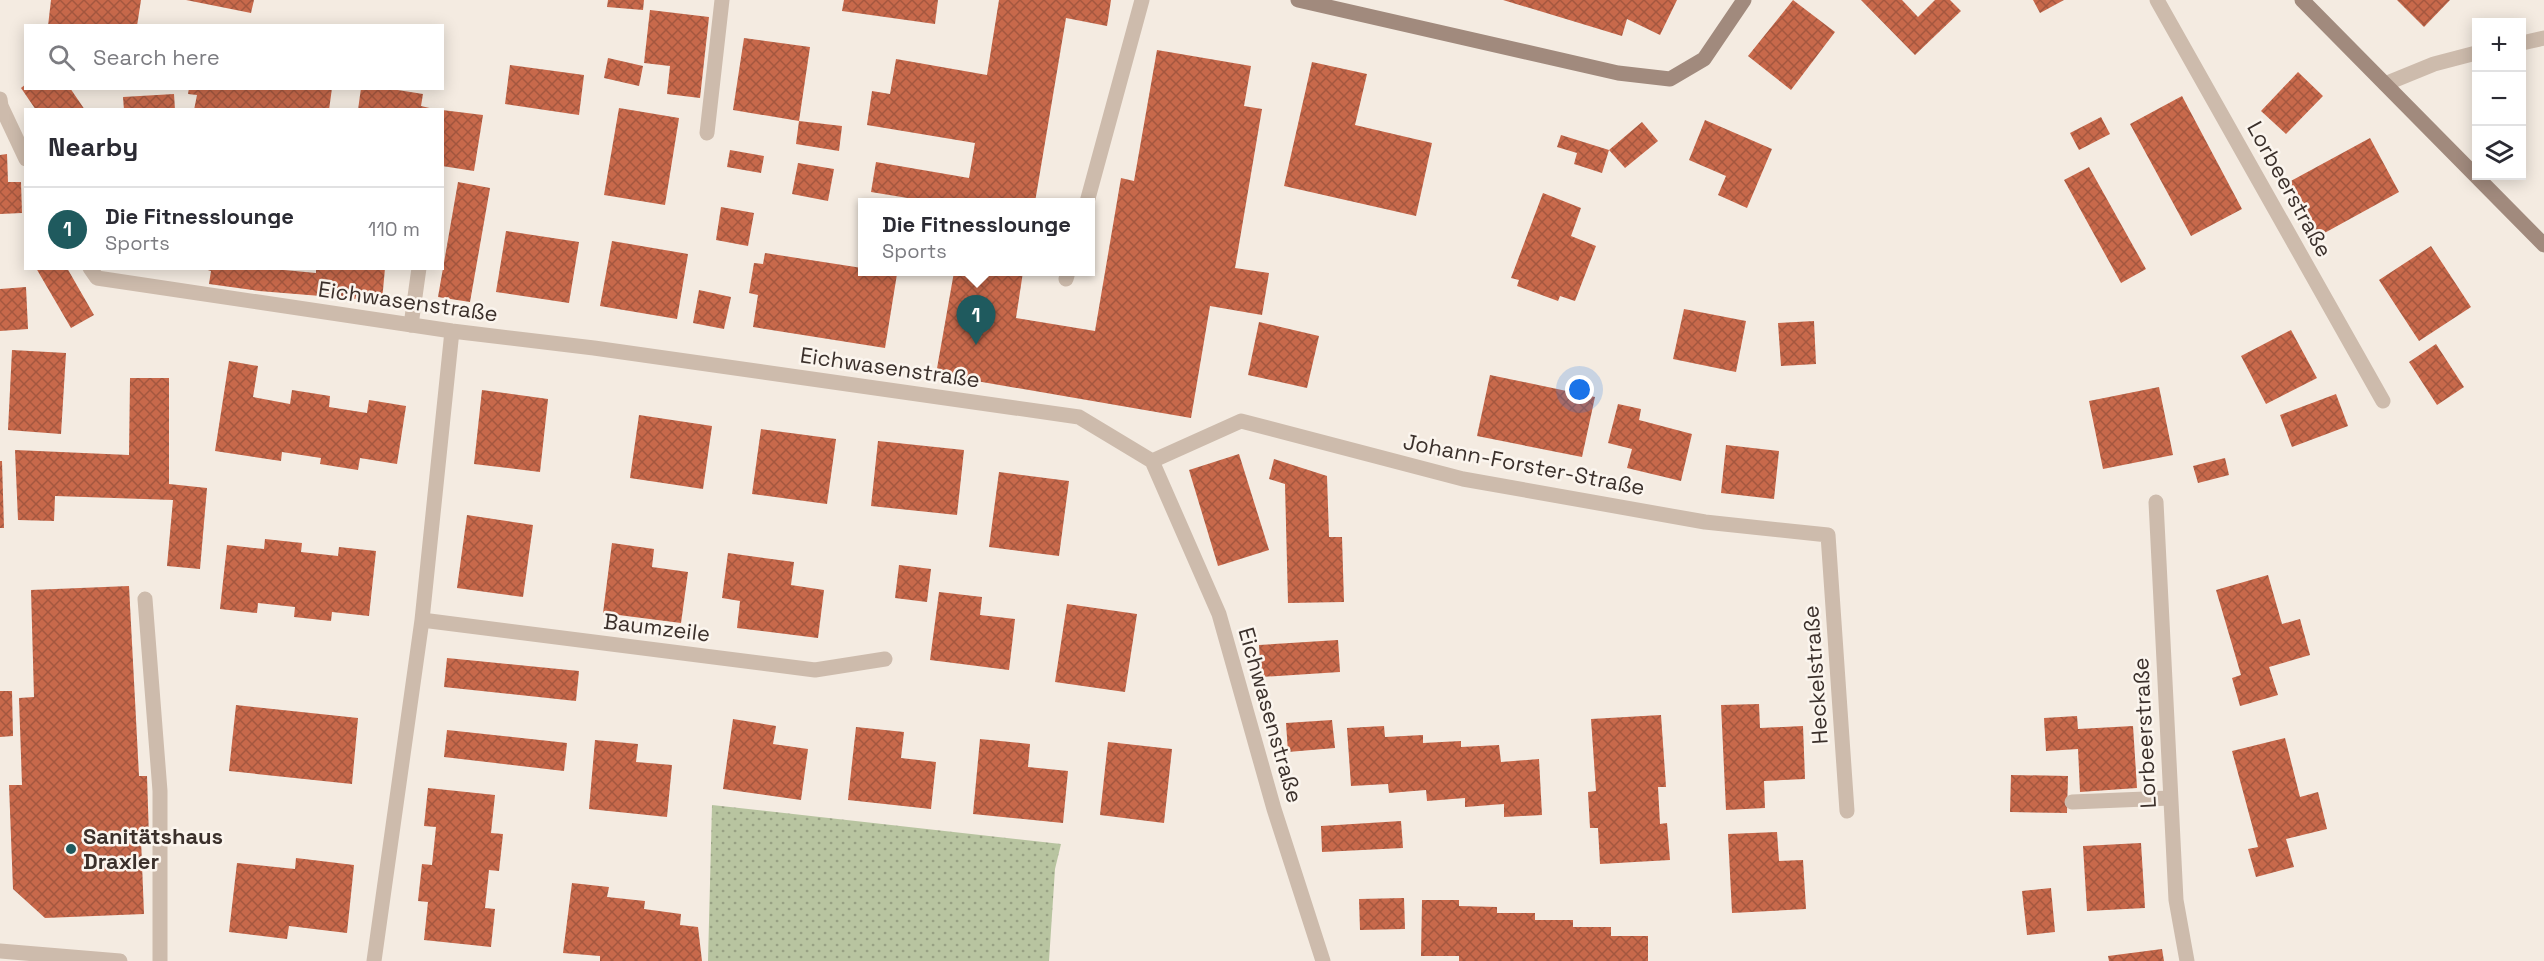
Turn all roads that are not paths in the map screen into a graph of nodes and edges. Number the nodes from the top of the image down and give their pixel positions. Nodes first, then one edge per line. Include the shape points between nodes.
1 (722, 0) edge
2 (1142, 0) edge
3 (1298, 0) edge
4 (1744, 0) edge
5 (2157, 0) edge
6 (2302, 0) edge
7 (2544, 39) edge
8 (2526, 42) edge
9 (2472, 53) edge
10 (2385, 84) junction
11 (0, 99) edge
12 (707, 133) dead end
13 (24, 155) edge
14 (1088, 198) edge
15 (2544, 245) edge
16 (91, 270) edge
17 (419, 270) edge
18 (411, 325) junction
19 (452, 332) junction
20 (2383, 401) dead end
21 (1152, 461) junction
22 (2156, 502) dead end
23 (1828, 536) joint
24 (145, 599) dead end
25 (422, 620) junction
26 (885, 659) dead end
27 (2170, 798) junction
28 (2072, 802) dead end
29 (1847, 811) dead end
30 (0, 951) edge
31 (120, 961) edge
32 (160, 961) edge
33 (374, 961) edge
34 (1323, 961) edge
35 (2187, 961) edge

1 - 12 street
2 - 14 street
3 - 4 main road via 1606,71 1670,79 1704,59
5 - 20 street, Lorbeerstraße
6 - 10 main road
7 - 8 street
9 - 10 street
10 - 15 main road
11 - 13 street
16 - 18 street, Eichwasenstraße via 97,278
17 - 18 street
18 - 19 street, Eichwasenstraße
19 - 21 street, Eichwasenstraße via 594,348 1079,417
19 - 25 street
21 - 23 street, Johann-Forster-Straße via 1241,421 1463,479 1705,522
21 - 34 street, Eichwasenstraße via 1219,614 1274,809
22 - 27 street, Lorbeerstraße
23 - 29 street, Heckelstraße
24 - 32 street via 160,791
25 - 26 street, Baumzeile via 814,670
25 - 33 street
27 - 28 street
27 - 35 street, Lorbeerstraße via 2176,900
30 - 31 street

